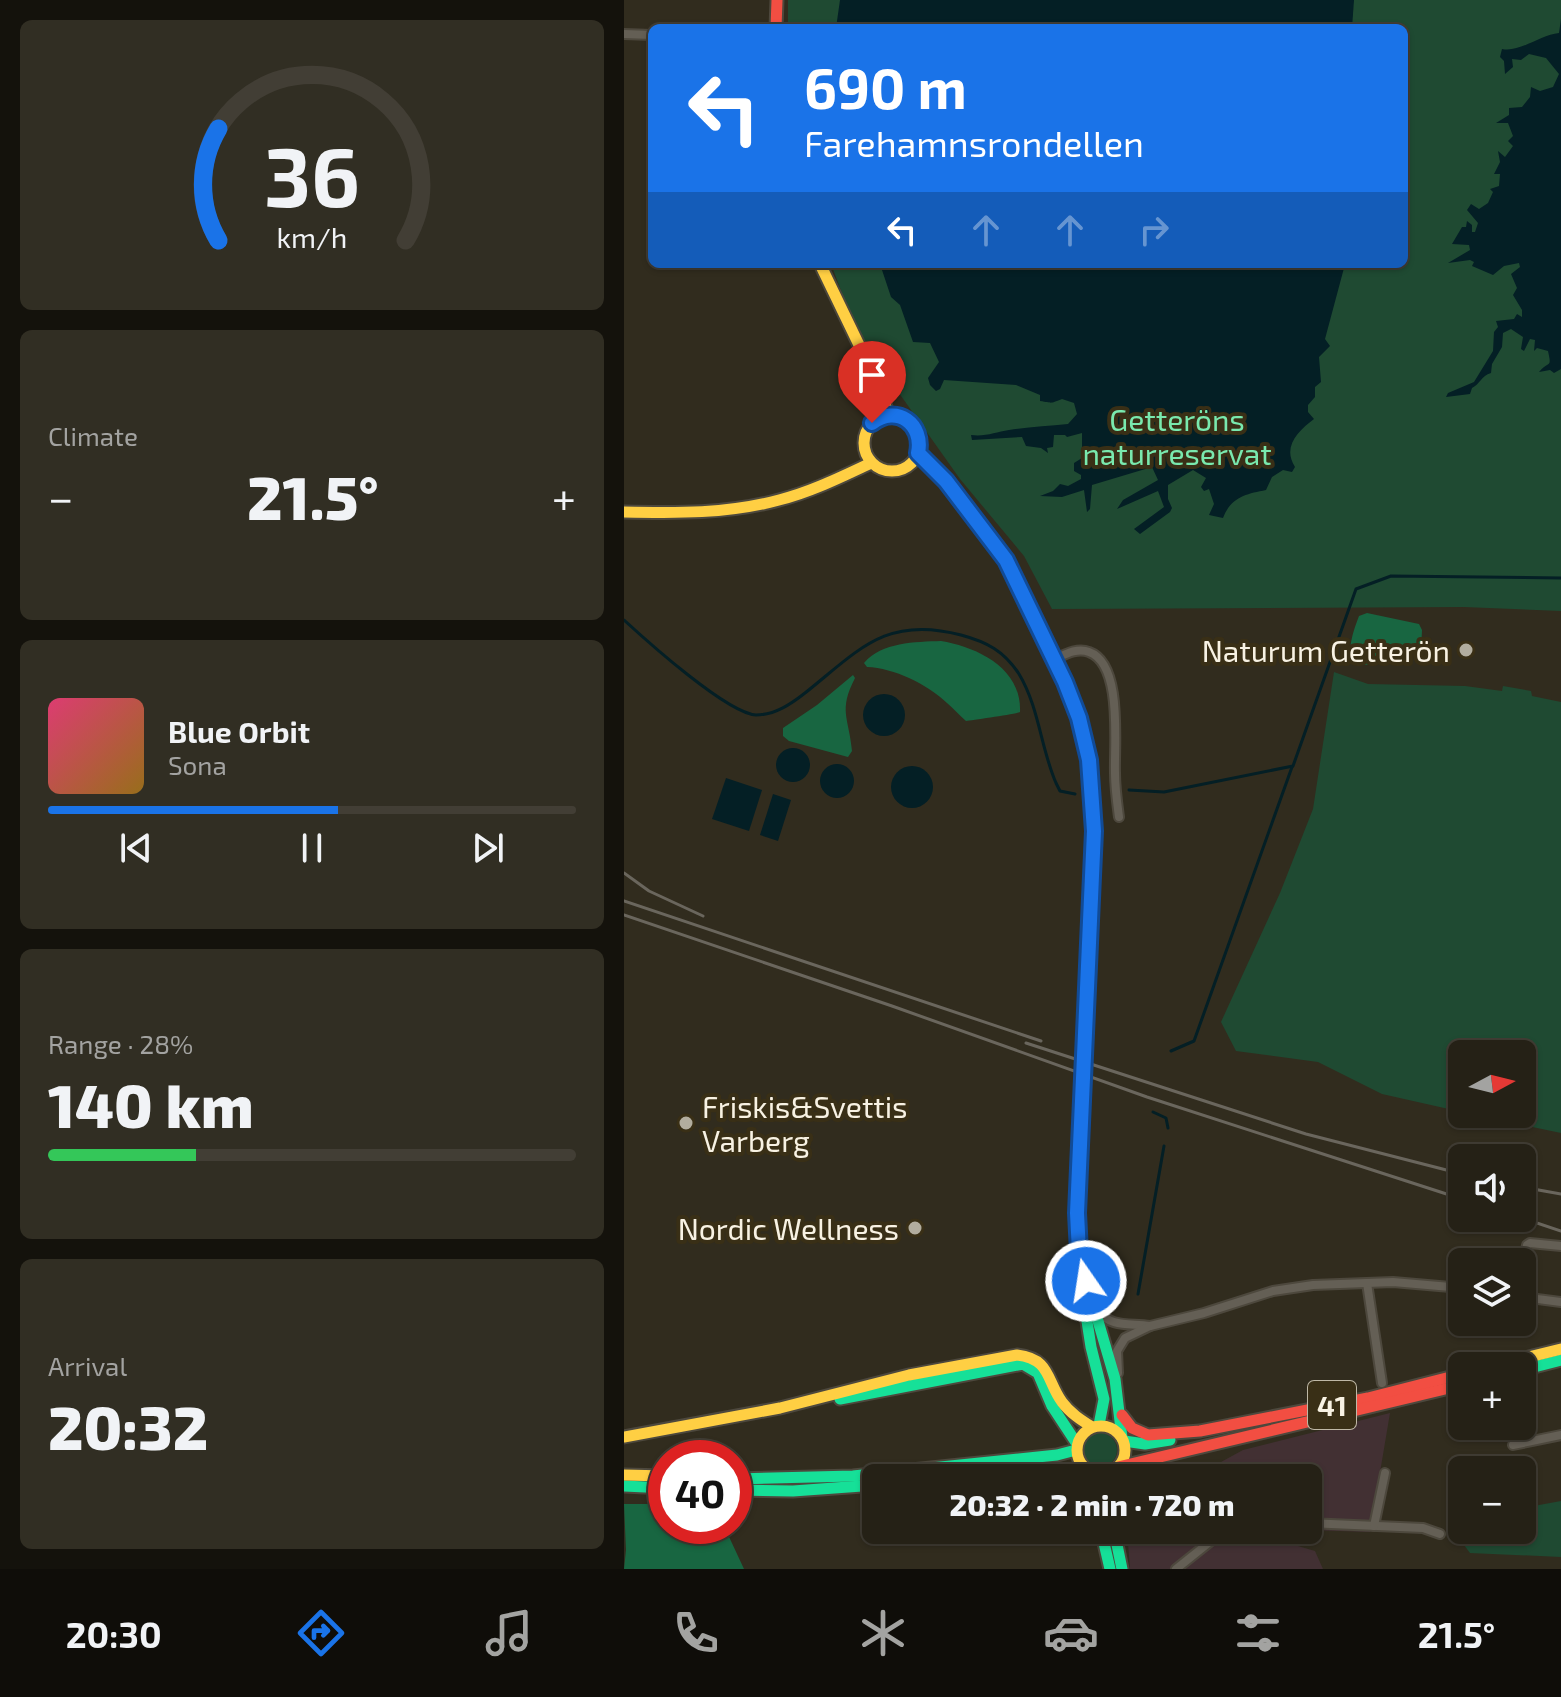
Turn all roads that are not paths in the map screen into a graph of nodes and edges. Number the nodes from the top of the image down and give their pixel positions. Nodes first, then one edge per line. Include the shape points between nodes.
1 (777, 0) edge
2 (776, 24) edge
3 (624, 34) edge
4 (648, 35) edge
5 (822, 268) edge
6 (889, 415) junction
7 (918, 453) junction
8 (871, 463) junction
9 (624, 512) edge
10 (1053, 660) junction
11 (1119, 817) dead end
12 (1561, 1246) edge
13 (1526, 1248) edge
14 (1079, 1252) junction
15 (1367, 1283) junction
16 (1448, 1286) edge
17 (1536, 1299) edge
18 (1561, 1302) edge
19 (1096, 1308) junction
20 (1122, 1325) junction
21 (1150, 1326) junction
22 (1125, 1338) junction
23 (1096, 1339) junction
24 (1561, 1349) edge
25 (1536, 1355) edge
26 (1561, 1360) edge
27 (1536, 1366) edge
28 (1448, 1378) edge
29 (1382, 1383) dead end
30 (1448, 1388) edge
31 (1119, 1403) junction
32 (780, 1408) junction
33 (1122, 1415) junction
34 (1095, 1426) junction
35 (1200, 1431) junction
36 (1561, 1435) edge
37 (624, 1437) edge
38 (1123, 1440) junction
39 (1513, 1445) dead end
40 (1076, 1447) junction
41 (1082, 1464) edge
42 (1120, 1464) edge
43 (1135, 1464) edge
44 (1385, 1473) dead end
45 (624, 1475) edge
46 (648, 1476) edge
47 (752, 1479) edge
48 (624, 1486) edge
49 (862, 1486) edge
50 (648, 1487) edge
51 (752, 1490) edge
52 (1322, 1524) edge
53 (1374, 1526) junction
54 (1440, 1534) dead end
55 (1104, 1544) edge
56 (1117, 1544) edge
57 (1207, 1544) edge
58 (1110, 1569) edge
59 (1122, 1569) edge
60 (1176, 1569) edge

1 - 2 street
3 - 4 street
5 - 6 street
6 - 7 street via 902,416 916,428
6 - 8 street via 865,433
7 - 8 street via 894,471
7 - 10 street via 1006,560
8 - 9 street via 808,491 761,504 693,512
10 - 11 street via 1084,650 1101,660 1109,678
10 - 14 street, bridge via 1079,718 1092,783
12 - 13 street via 1530,1243
14 - 19 street
14 - 23 street
15 - 16 street
15 - 21 street via 1273,1291
15 - 29 street
17 - 18 street
19 - 20 street
19 - 23 street
20 - 21 street
20 - 23 street
21 - 22 street
22 - 23 street
22 - 31 street via 1117,1351
23 - 31 street
23 - 34 street via 1104,1399
24 - 25 street
26 - 27 street
28 - 35 street, 41
30 - 43 street, 41
31 - 33 street
32 - 34 street via 909,1375 1024,1355 1045,1367 1060,1401
32 - 37 street
32 - 40 street via 1023,1364 1038,1373
33 - 35 street, 41 via 1144,1434
33 - 38 street
34 - 38 street, 41 via 1115,1430
34 - 40 street via 1082,1434
35 - 38 street, 41 via 1153,1444
36 - 39 street
38 - 42 street
40 - 41 street
40 - 47 street via 1057,1455 853,1476
44 - 53 street
45 - 46 street
48 - 50 street
49 - 51 street
52 - 53 street
53 - 54 street
55 - 58 street
56 - 59 street
57 - 60 street

